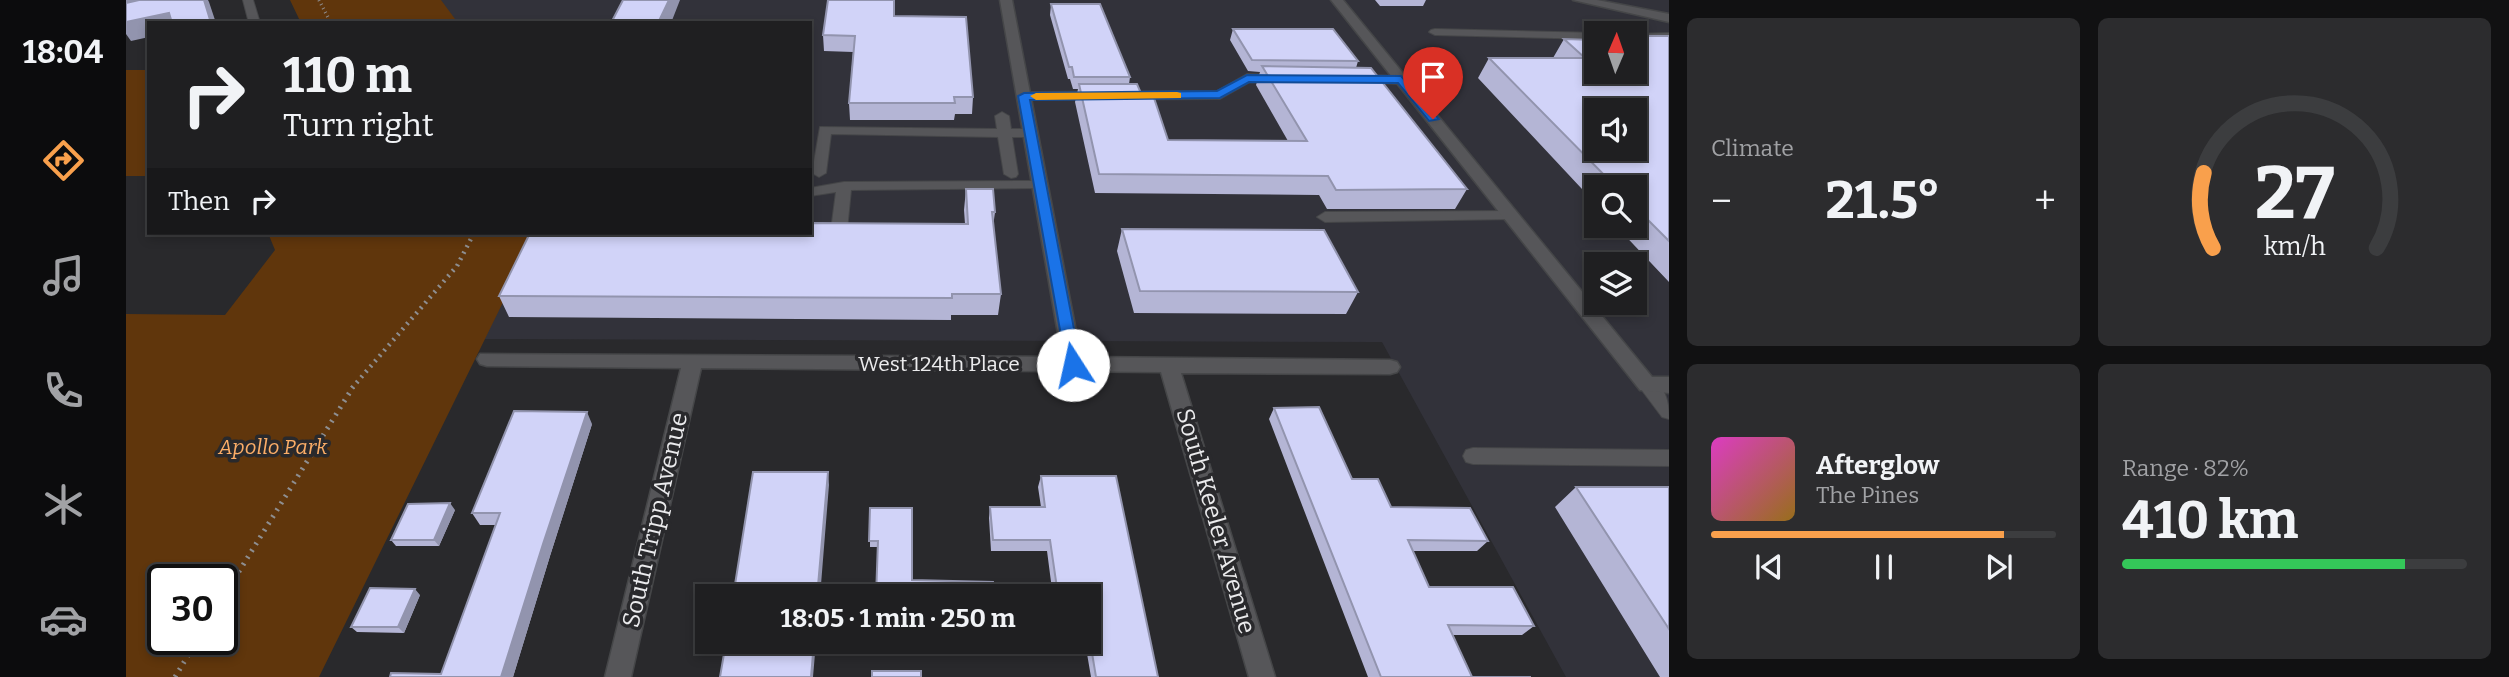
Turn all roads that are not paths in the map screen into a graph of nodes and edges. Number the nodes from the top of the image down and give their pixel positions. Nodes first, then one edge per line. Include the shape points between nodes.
1 (248, 0) edge
2 (1006, 0) edge
3 (1337, 0) edge
4 (1579, 0) edge
5 (1669, 18) edge
6 (254, 21) edge
7 (1435, 32) dead end
8 (1584, 36) edge
9 (1669, 36) edge
10 (1647, 37) edge
11 (1301, 79) edge
12 (1343, 79) edge
13 (1401, 80) junction
14 (1024, 96) junction
15 (1002, 116) dead end
16 (1004, 133) junction
17 (1031, 133) junction
18 (819, 173) dead end
19 (1011, 174) dead end
20 (1040, 185) junction
21 (844, 186) junction
22 (812, 192) edge
23 (1511, 216) junction
24 (1325, 217) dead end
25 (839, 230) edge
26 (487, 359) dead end
27 (692, 363) junction
28 (1073, 365) junction
29 (1170, 365) junction
30 (1390, 367) dead end
31 (1647, 385) junction
32 (1669, 385) edge
33 (1669, 412) edge
34 (1473, 456) dead end
35 (1669, 458) edge
36 (618, 677) edge
37 (1262, 677) edge

1 - 6 lane
2 - 14 street
3 - 13 street
4 - 5 street
7 - 8 lane
9 - 10 lane
11 - 14 lane via 1247,78 1220,95
12 - 13 lane
13 - 23 street
14 - 17 street
15 - 16 lane
16 - 17 lane
16 - 18 lane via 825,130
16 - 19 lane
17 - 20 street
20 - 21 lane
20 - 28 street
21 - 22 lane
21 - 25 lane
23 - 24 lane
23 - 31 street
26 - 27 street, West 124th Place
27 - 28 street, West 124th Place
27 - 36 street, South Tripp Avenue
28 - 29 street, West 124th Place
29 - 30 street, West 124th Place
29 - 37 street, South Keeler Avenue
31 - 32 street
31 - 33 lane
34 - 35 lane

